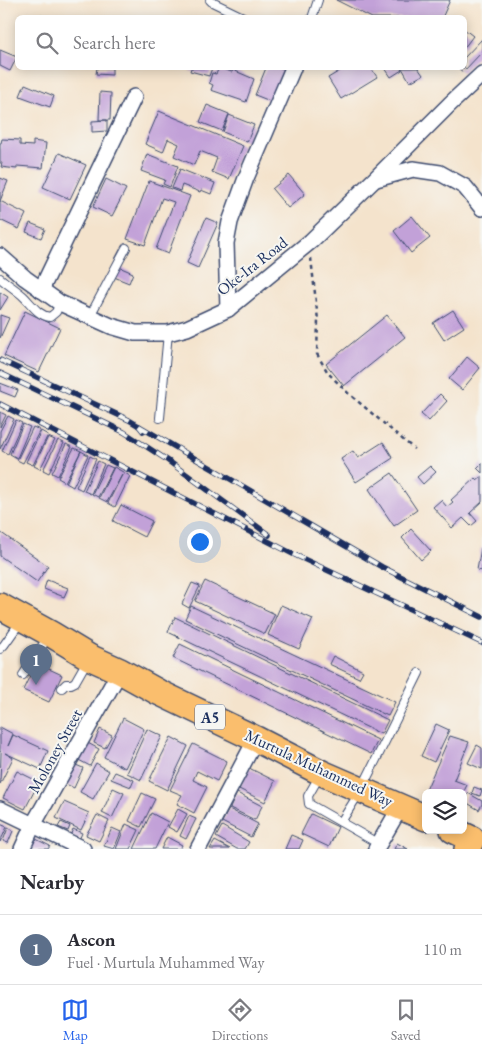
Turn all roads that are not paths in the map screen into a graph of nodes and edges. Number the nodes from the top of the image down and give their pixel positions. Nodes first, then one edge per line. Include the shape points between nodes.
1 (210, 0) edge
2 (318, 0) edge
3 (239, 15) edge
4 (313, 15) edge
5 (292, 70) edge
6 (482, 74) edge
7 (134, 97) dead end
8 (375, 179) junction
9 (482, 208) edge
10 (126, 248) dead end
11 (0, 256) edge
12 (0, 278) edge
13 (41, 290) junction
14 (60, 303) junction
15 (228, 309) junction
16 (90, 316) junction
17 (168, 333) junction
18 (160, 418) dead end
19 (0, 606) edge
20 (23, 619) junction
21 (51, 634) junction
22 (0, 649) edge
23 (89, 657) junction
24 (120, 671) junction
25 (420, 673) dead end
26 (23, 674) dead end
27 (62, 688) dead end
28 (256, 739) junction
29 (322, 772) junction
30 (361, 790) junction
31 (401, 806) junction
32 (0, 810) edge
33 (422, 816) edge
34 (341, 822) junction
35 (33, 825) junction
36 (378, 846) edge
37 (22, 849) edge
38 (83, 849) edge
39 (198, 849) edge

1 - 3 lane
2 - 4 lane
5 - 15 street via 230,222 226,243
6 - 8 street, Oke-Ira Road
7 - 13 street
8 - 9 street via 412,169 440,173 465,187
8 - 15 street, Oke-Ira Road via 311,242
10 - 16 lane
11 - 13 street, Oke-Ira Road
12 - 14 lane via 43,316 50,317
13 - 14 street, Oke-Ira Road
14 - 16 street, Oke-Ira Road
15 - 17 street, Oke-Ira Road
16 - 17 street, Oke-Ira Road via 135,333
17 - 18 lane
19 - 20 highway, Murtula Muhammed Way / A5
20 - 21 highway, Murtula Muhammed Way / A5
20 - 22 lane
21 - 23 highway, Murtula Muhammed Way / A5
21 - 26 lane
23 - 24 highway, Murtula Muhammed Way / A5
23 - 27 lane via 75,682
24 - 28 highway, Murtula Muhammed Way / A5
24 - 35 street, Moloney Street
25 - 30 lane
28 - 29 highway, Murtula Muhammed Way / A5
28 - 39 street
29 - 30 highway, Murtula Muhammed Way / A5
29 - 34 lane via 308,796 310,804
30 - 31 highway, Murtula Muhammed Way / A5
30 - 34 lane
31 - 33 highway, Murtula Muhammed Way / A5
31 - 36 street
32 - 35 street
34 - 36 lane
35 - 37 street, Moloney Street
35 - 38 street

